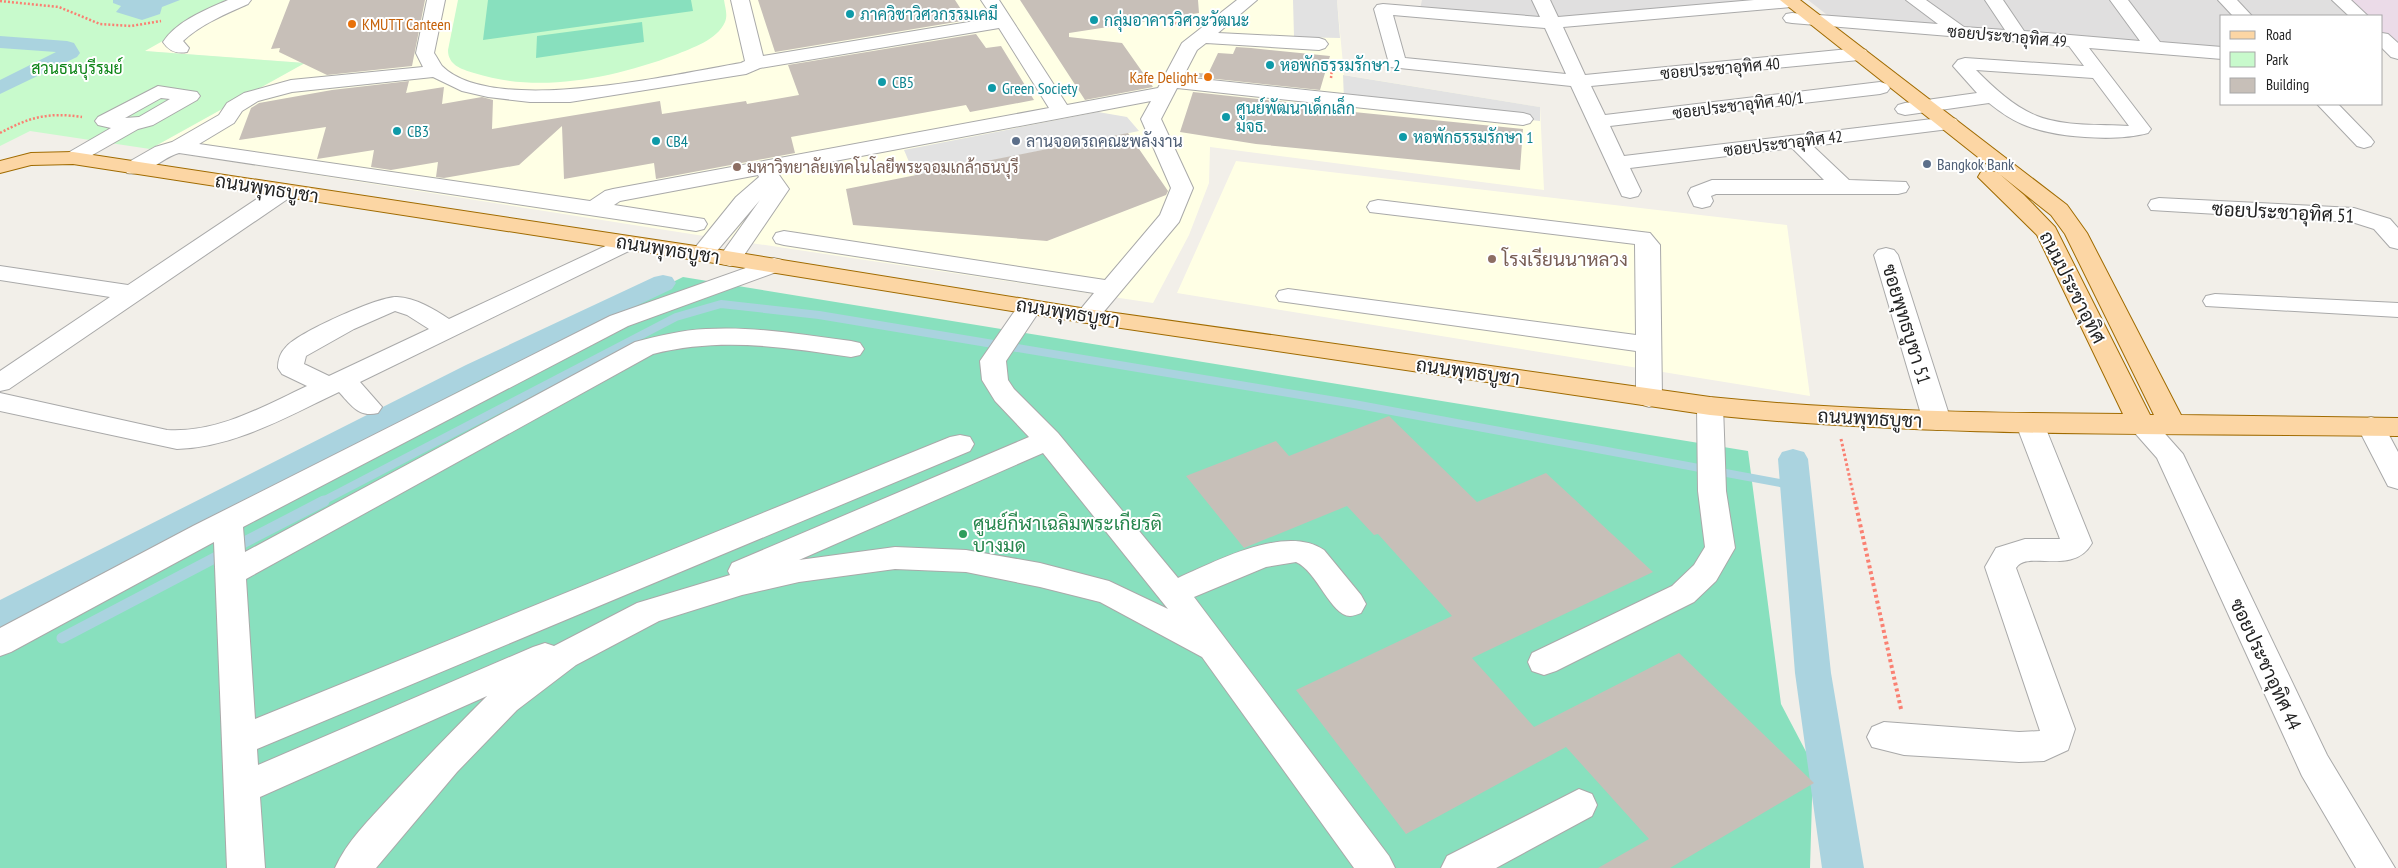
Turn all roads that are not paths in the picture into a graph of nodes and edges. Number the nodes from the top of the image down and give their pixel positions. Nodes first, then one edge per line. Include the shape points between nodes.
1 (242, 0) edge
2 (436, 0) edge
3 (740, 0) edge
4 (990, 0) edge
5 (1541, 0) edge
6 (1915, 0) edge
7 (1994, 0) edge
8 (2119, 0) edge
9 (2227, 0) edge
10 (2341, 0) edge
11 (1245, 1) edge
12 (1783, 5) edge
13 (2242, 15) edge
14 (2358, 15) edge
15 (1814, 20) junction
16 (1003, 22) junction
17 (1553, 23) junction
18 (1962, 32) junction
19 (1201, 37) junction
20 (2019, 37) junction
21 (2383, 40) edge
22 (2075, 42) junction
23 (1319, 44) road end
24 (180, 48) dead end
25 (2155, 48) junction
26 (2220, 53) edge
27 (1850, 55) junction
28 (756, 63) junction
29 (2395, 63) edge
30 (436, 71) junction
31 (2100, 73) junction
32 (1580, 81) junction
33 (1167, 88) junction
34 (1880, 88) junction
35 (1994, 96) junction
36 (2328, 105) edge
37 (1061, 111) junction
38 (1926, 116) junction
39 (1523, 119) dead end
40 (1597, 122) junction
41 (131, 125) junction
42 (1797, 142) junction
43 (2364, 142) dead end
44 (179, 147) junction
45 (73, 158) junction
46 (1617, 163) junction
47 (0, 167) edge
48 (135, 168) junction
49 (768, 173) junction
50 (1843, 186) junction
51 (1898, 186) dead end
52 (284, 191) junction
53 (1630, 191) dead end
54 (1702, 201) dead end
55 (2159, 205) dead end
56 (1378, 207) dead end
57 (593, 209) junction
58 (696, 224) dead end
59 (784, 238) dead end
60 (2398, 242) edge
61 (627, 243) junction
62 (702, 254) junction
63 (1886, 255) dead end
64 (730, 259) junction
65 (774, 265) junction
66 (0, 273) edge
67 (1110, 288) junction
68 (131, 293) junction
69 (1288, 296) dead end
70 (2214, 301) dead end
71 (1030, 306) junction
72 (2398, 310) edge
73 (1087, 316) junction
74 (447, 329) junction
75 (633, 335) junction
76 (1650, 345) junction
77 (851, 349) dead end
78 (0, 383) edge
79 (336, 383) junction
80 (1649, 398) junction
81 (0, 402) edge
82 (1710, 406) junction
83 (369, 407) dead end
84 (1937, 422) junction
85 (2030, 424) junction
86 (2141, 424) junction
87 (2371, 426) junction
88 (2398, 427) edge
89 (2170, 439) junction
90 (1048, 440) junction
91 (960, 444) dead end
92 (2398, 478) edge
93 (229, 549) junction
94 (1173, 593) junction
95 (1350, 604) dead end
96 (648, 612) junction
97 (0, 643) edge
98 (1213, 648) junction
99 (1544, 662) dead end
100 (1893, 725) road end
101 (239, 741) junction
102 (242, 788) junction
103 (1579, 805) dead end
104 (2382, 864) edge
105 (246, 868) edge
106 (354, 868) edge
107 (1376, 868) edge
108 (1460, 868) edge

1 - 24 street via 179,34 172,42
2 - 30 street via 425,53
3 - 28 street
4 - 16 street
5 - 17 street
6 - 18 street
7 - 20 street
8 - 25 street
9 - 13 street
10 - 14 street
11 - 19 street
12 - 15 main road, ถนนประชาอุทิศ
12 - 17 street
12 - 27 main road, ถนนประชาอุทิศ
15 - 18 street, ซอยประชาอุทิศ 49
15 - 27 main road, ถนนประชาอุทิศ
16 - 28 street
16 - 37 street
17 - 32 street
17 - 32 street, ซอยประชาอุทิศ 40 via 1383,9 1397,64
18 - 20 street, ซอยประชาอุทิศ 49
19 - 23 street
19 - 33 street via 1189,47
20 - 22 street, ซอยประชาอุทิศ 49
21 - 29 street
22 - 25 street, ซอยประชาอุทิศ 49
22 - 31 street
25 - 26 street, ซอยประชาอุทิศ 49
27 - 32 street, ซอยประชาอุทิศ 40
27 - 34 main road, ถนนประชาอุทิศ
27 - 38 main road, ถนนประชาอุทิศ
28 - 30 street via 746,68 560,97 530,96 464,85
30 - 44 street via 268,91 234,107 227,119
31 - 35 street via 1962,66
31 - 35 street via 2141,129 2130,132 2037,123 2027,120
32 - 40 street
33 - 37 street
33 - 39 street via 1328,99
33 - 67 street via 1151,119 1182,188 1170,217
34 - 38 main road, ถนนประชาอุทิศ via 1905,109
34 - 40 street, ซอยประชาอุทิศ 40/1
35 - 38 street, ซอยประชาอุทิศ 42
36 - 43 street
37 - 49 street
38 - 42 street, ซอยประชาอุทิศ 42
38 - 86 main road, ถนนประชาอุทิศ via 2047,232
38 - 89 main road, ถนนประชาอุทิศ via 1949,122 2069,221
40 - 46 street
41 - 41 street via 105,121 158,92 190,96 146,121
41 - 45 street
42 - 46 street, ซอยประชาอุทิศ 42
42 - 50 street
44 - 48 street via 162,151
44 - 57 street
45 - 47 main road, ถนนพุทธบูชา via 31,159
45 - 48 main road, ถนนพุทธบูชา
46 - 53 street
48 - 52 main road, ถนนพุทธบูชา
49 - 57 street via 613,196
49 - 62 street
49 - 64 street via 778,189
50 - 51 street
50 - 54 street via 1712,187 1699,193
52 - 61 main road, ถนนพุทธบูชา
52 - 68 street
55 - 60 street, ซอยประชาอุทิศ 51 via 2354,215 2382,224
56 - 76 street via 1642,238 1648,245
57 - 58 street
59 - 67 street
61 - 62 main road, ถนนพุทธบูชา
61 - 74 street
62 - 64 main road, ถนนพุทธบูชา
63 - 84 street, ซอยพุทธบูชา 51
64 - 65 main road, ถนนพุทธบูชา
65 - 71 main road, ถนนพุทธบูชา
65 - 75 street
66 - 68 street
67 - 73 street
68 - 78 street
69 - 76 street
70 - 72 street
71 - 73 main road, ถนนพุทธบูชา
71 - 90 street via 993,361 995,380 1004,395
73 - 80 main road, ถนนพุทธบูชา
74 - 79 street
74 - 79 street via 417,310 392,304 312,341 290,358 291,368
75 - 77 street via 683,339 716,336 762,338
75 - 93 street
75 - 93 street
76 - 80 street
79 - 81 street via 246,425 215,436 186,441
79 - 83 street
80 - 82 main road, ถนนพุทธบูชา
82 - 84 main road, ถนนพุทธบูชา
82 - 99 street via 1712,491 1720,548 1705,573 1683,594
84 - 85 main road, ถนนพุทธบูชา
85 - 86 main road, ถนนพุทธบูชา
85 - 100 street via 2077,543 2067,550 2025,550 2007,556 2000,567 2058,729 2056,740 2044,746 2019,747 1904,740
86 - 89 street, ซอยประชาอุทิศ 44
87 - 88 main road
87 - 89 main road
87 - 92 street
89 - 104 street, ซอยประชาอุทิศ 44 via 2314,765
90 - 94 street
90 - 96 street
91 - 101 street
93 - 97 street
93 - 101 street
94 - 95 street via 1271,553 1297,550 1315,559
94 - 98 street
96 - 98 street via 742,583 799,571 895,558 966,561 1109,593
96 - 102 street
96 - 106 street via 564,656 505,700 445,761 370,845
98 - 107 street
101 - 102 street
102 - 105 street
103 - 108 street

